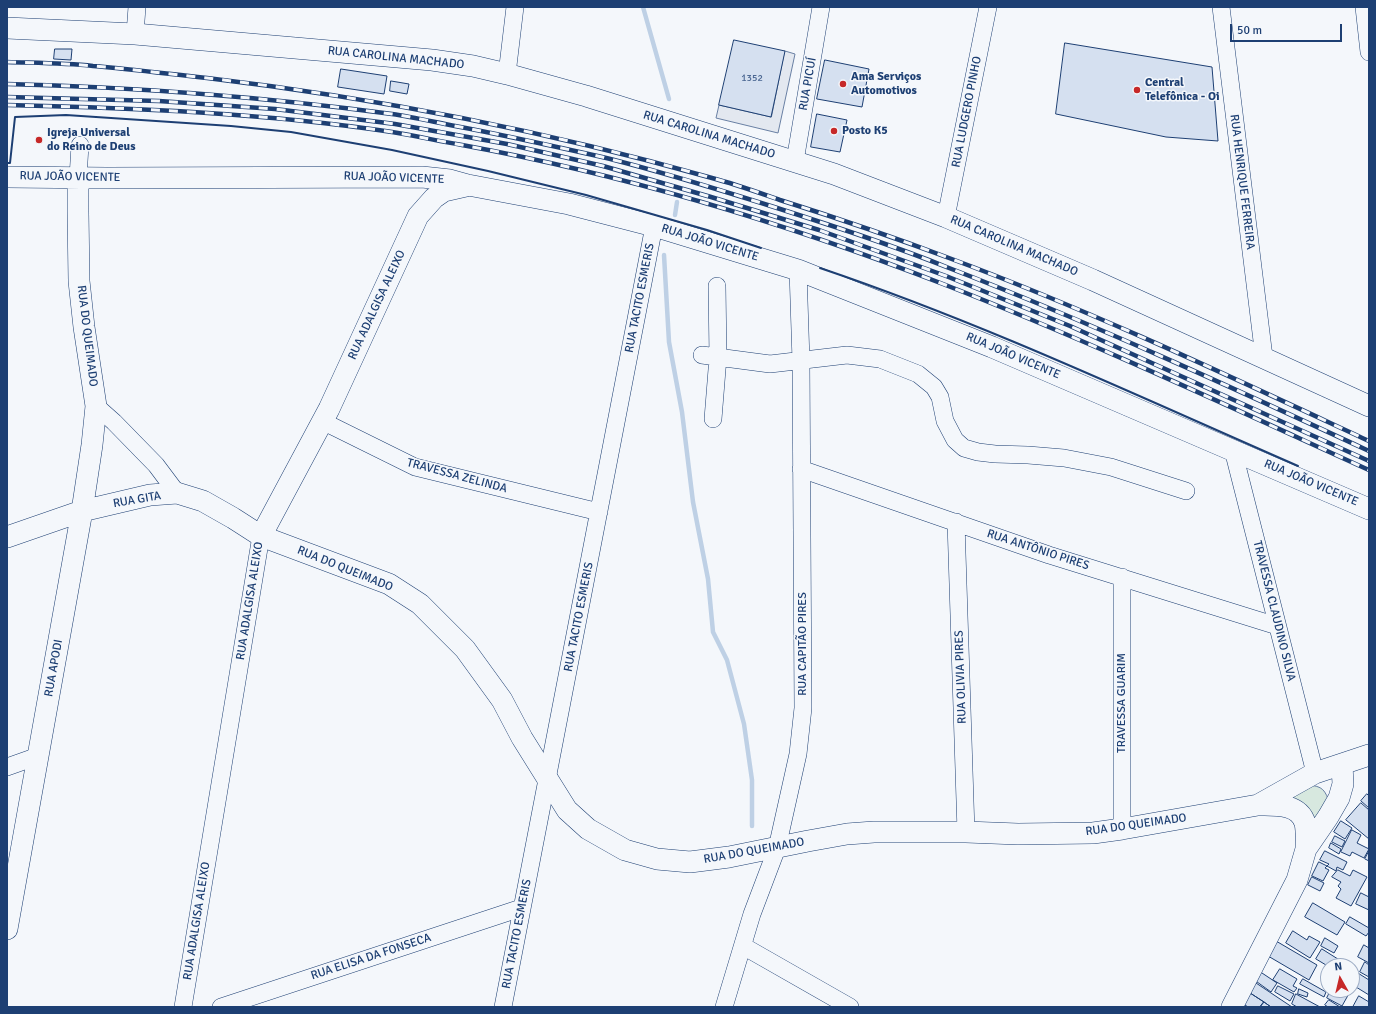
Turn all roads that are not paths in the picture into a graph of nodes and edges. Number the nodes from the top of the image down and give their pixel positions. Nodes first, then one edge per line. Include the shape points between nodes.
1 (137, 7) edge
2 (515, 7) edge
3 (821, 7) edge
4 (988, 7) edge
5 (1221, 7) edge
6 (1364, 7) edge
7 (7, 28) edge
8 (135, 34) junction
9 (1369, 52) edge
10 (507, 74) junction
11 (80, 145) dead end
12 (795, 161) junction
13 (400, 176) junction
14 (7, 177) edge
15 (78, 178) junction
16 (468, 185) junction
17 (418, 216) junction
18 (946, 217) junction
19 (654, 226) junction
20 (798, 270) junction
21 (717, 286) dead end
22 (710, 356) junction
23 (1264, 357) junction
24 (801, 360) junction
25 (96, 406) junction
26 (1369, 406) edge
27 (713, 419) dead end
28 (322, 421) junction
29 (1234, 450) junction
30 (801, 469) junction
31 (1186, 491) dead end
32 (177, 494) junction
33 (1369, 509) edge
34 (82, 511) junction
35 (599, 512) junction
36 (956, 522) junction
37 (261, 536) junction
38 (7, 537) edge
39 (1122, 577) junction
40 (1277, 626) junction
41 (1369, 755) edge
42 (38, 756) junction
43 (1342, 765) junction
44 (7, 767) edge
45 (1315, 773) junction
46 (548, 778) junction
47 (1258, 805) junction
48 (1122, 829) junction
49 (966, 832) junction
50 (777, 848) junction
51 (1306, 849) junction
52 (521, 908) junction
53 (7, 929) edge
54 (743, 946) junction
55 (183, 1007) edge
56 (221, 1007) edge
57 (503, 1007) edge
58 (724, 1007) edge
59 (850, 1007) edge
60 (1232, 1007) edge

1 - 8 street
2 - 10 street
3 - 12 street, RUA PICUÍ
4 - 18 street, RUA LUDGERO PINHO
5 - 23 street, RUA HENRIQUE FERREIRA
6 - 9 street
7 - 8 main road, RUA CAROLINA MACHADO
8 - 10 main road, RUA CAROLINA MACHADO via 432,60
10 - 12 main road, RUA CAROLINA MACHADO
11 - 15 street, RUA DO QUEIMADO
12 - 18 main road, RUA CAROLINA MACHADO
13 - 15 main road, RUA JOÃO VICENTE
13 - 16 main road, RUA JOÃO VICENTE via 450,180
13 - 17 main road via 415,193
14 - 15 main road, RUA JOÃO VICENTE
15 - 25 main road, RUA DO QUEIMADO via 79,280
16 - 17 main road, RUA ADALGISA ALEIXO via 444,191
16 - 19 main road, RUA JOÃO VICENTE via 569,204
17 - 28 main road, RUA ADALGISA ALEIXO
18 - 23 main road, RUA CAROLINA MACHADO
19 - 20 main road, RUA JOÃO VICENTE
19 - 35 street, RUA TACITO ESMERIS
20 - 24 street, RUA CAPITÃO PIRES
20 - 29 main road, RUA JOÃO VICENTE via 992,346
21 - 22 street
22 - 24 street via 770,364
22 - 27 street
23 - 26 main road, RUA CAROLINA MACHADO
24 - 30 street, RUA CAPITÃO PIRES
24 - 31 street via 847,355 880,360 918,374 934,387 955,440 964,448 995,454 1064,458 1111,467
25 - 32 street via 156,465
25 - 34 main road, RUA APODI
28 - 35 street, TRAVESSA ZELINDA via 414,467
28 - 37 main road, RUA ADALGISA ALEIXO
29 - 33 main road, RUA JOÃO VICENTE
29 - 40 street, TRAVESSA CLAUDINO SILVA
30 - 36 street, RUA ANTÔNIO PIRES
30 - 50 street, RUA CAPITÃO PIRES via 803,708 798,754
32 - 34 main road, RUA GITA via 150,495
32 - 37 main road, RUA GITA via 203,501
34 - 38 main road, RUA GITA
34 - 42 main road, RUA APODI
35 - 46 street, RUA TACITO ESMERIS
36 - 39 street, RUA ANTÔNIO PIRES
36 - 49 street, RUA OLIVIA PIRES
37 - 46 main road, RUA DO QUEIMADO via 389,584 420,604 465,649 502,700 522,738
37 - 55 street, RUA ADALGISA ALEIXO
39 - 40 street, RUA ANTÔNIO PIRES
39 - 48 street, TRAVESSA GUARIM
40 - 45 street, TRAVESSA CLAUDINO SILVA
41 - 43 main road, RUA DO QUEIMADO
42 - 44 street
42 - 53 main road, RUA APODI
43 - 45 main road, RUA DO QUEIMADO
43 - 51 main road via 1343,784 1339,798
45 - 47 main road, RUA DO QUEIMADO
46 - 50 main road, RUA DO QUEIMADO via 567,810 588,829 625,850 657,859 690,862
46 - 52 street, RUA TACITO ESMERIS
47 - 48 main road, RUA DO QUEIMADO
47 - 51 main road via 1284,806 1297,812 1305,822
48 - 49 main road, RUA DO QUEIMADO via 1018,834
49 - 50 main road, RUA DO QUEIMADO via 847,834
50 - 54 street, RUA CAPITÃO PIRES
51 - 60 main road via 1296,880
52 - 56 street, RUA ELISA DA FONSECA
52 - 57 street, RUA TACITO ESMERIS
54 - 58 street, RUA CAPITÃO PIRES
54 - 59 street

